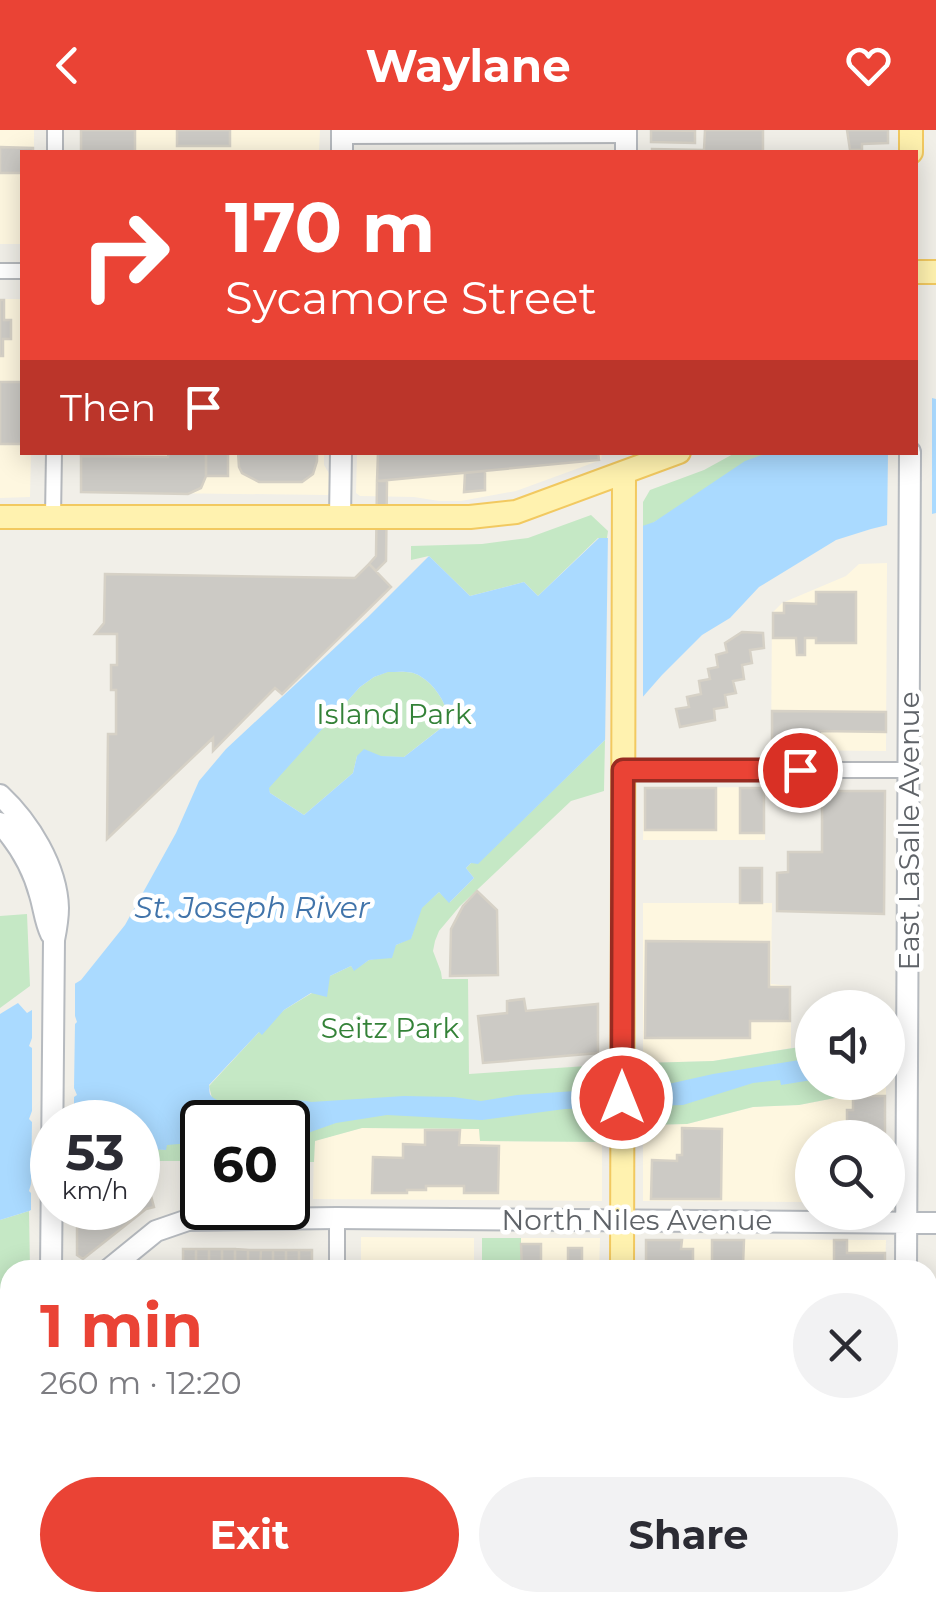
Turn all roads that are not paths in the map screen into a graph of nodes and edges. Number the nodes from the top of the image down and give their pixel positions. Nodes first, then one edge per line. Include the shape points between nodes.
1 (626, 139) edge
2 (342, 140) edge
3 (54, 455) edge
4 (341, 455) edge
5 (665, 455) edge
6 (910, 455) edge
7 (624, 463) edge
8 (0, 516) edge
9 (53, 517) junction
10 (340, 518) junction
11 (622, 760) junction
12 (910, 770) junction
13 (0, 796) edge
14 (0, 823) edge
15 (54, 940) junction
16 (337, 1218) junction
17 (623, 1221) junction
18 (907, 1222) junction
19 (936, 1223) edge
20 (50, 1260) edge
21 (120, 1260) edge
22 (337, 1260) edge
23 (622, 1260) edge
24 (906, 1260) edge

1 - 2 street
3 - 9 street
4 - 10 street
5 - 7 main road
6 - 12 street, East LaSalle Avenue
7 - 10 main road via 550,501 497,515
7 - 11 main road
8 - 9 main road
9 - 10 main road
11 - 12 street
11 - 17 main road
12 - 18 street, East LaSalle Avenue
13 - 15 street via 22,818 45,860 58,905
14 - 15 street via 31,869
15 - 20 street
16 - 17 street, North Niles Avenue
16 - 21 street, North Niles Avenue via 188,1220 156,1231
16 - 22 street
17 - 18 street, North Niles Avenue
17 - 23 main road
18 - 19 street, North Niles Avenue
18 - 24 street, East LaSalle Avenue

